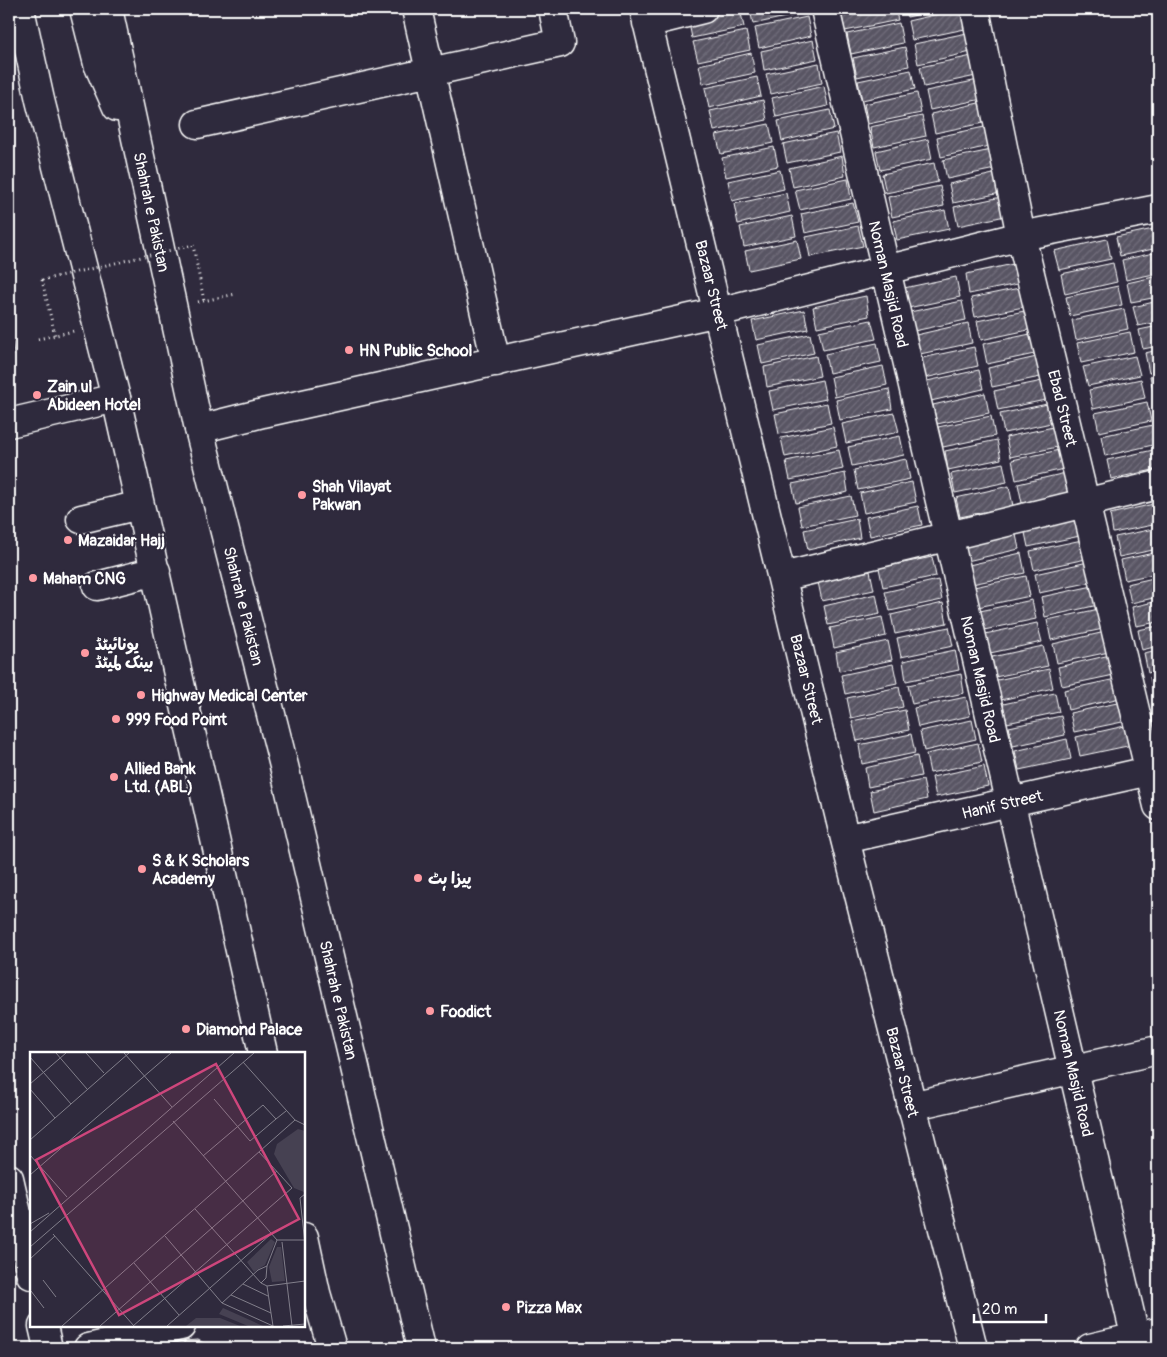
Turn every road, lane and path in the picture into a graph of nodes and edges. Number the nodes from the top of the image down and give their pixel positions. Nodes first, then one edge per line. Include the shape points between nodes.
1 (20, 9) edge
2 (37, 9) edge
3 (84, 9) edge
4 (108, 9) edge
5 (416, 9) edge
6 (553, 9) edge
7 (704, 9) edge
8 (825, 9) edge
9 (976, 9) edge
10 (645, 16) edge
11 (429, 72) junction
12 (40, 100) junction
13 (197, 124) dead end
14 (141, 161) junction
15 (1158, 209) edge
16 (1021, 236) junction
17 (886, 270) junction
18 (236, 294) dead end
19 (204, 301) junction
20 (173, 308) junction
21 (718, 312) junction
22 (98, 326) junction
23 (55, 335) junction
24 (38, 339) dead end
25 (496, 362) junction
26 (116, 398) junction
27 (9, 423) edge
28 (199, 429) junction
29 (1158, 485) edge
30 (1085, 503) junction
31 (140, 505) junction
32 (81, 518) dead end
33 (948, 536) junction
34 (156, 570) junction
35 (782, 577) junction
36 (97, 586) dead end
37 (1154, 770) edge
38 (1010, 802) junction
39 (1158, 806) edge
40 (845, 839) junction
41 (1158, 1050) edge
42 (263, 1052) edge
43 (1073, 1069) junction
44 (911, 1106) junction
45 (9, 1178) edge
46 (305, 1247) edge
47 (30, 1271) edge
48 (310, 1295) edge
49 (43, 1327) edge
50 (177, 1327) edge
51 (1144, 1339) edge
52 (48, 1348) edge
53 (88, 1348) edge
54 (332, 1348) edge
55 (421, 1348) edge
56 (973, 1348) edge
57 (1090, 1348) edge

1 - 12 main road
2 - 12 main road via 45,50
3 - 14 main road via 98,64
4 - 14 main road, Shahrah e Pakistan
5 - 11 main road
6 - 11 main road via 560,43
7 - 10 main road
8 - 17 main road, Noman Masjid Road
9 - 16 main road, Ebad Street
10 - 21 main road, Bazaar Street
11 - 13 main road
11 - 25 main road
12 - 22 main road
14 - 20 main road, Shahrah e Pakistan
15 - 16 main road
16 - 17 main road
16 - 30 main road, Ebad Street
17 - 21 main road
17 - 33 main road, Noman Masjid Road
18 - 19 path
19 - 20 path
19 - 23 path, bridge via 193,245 42,280
20 - 28 main road, Shahrah e Pakistan
21 - 25 main road
21 - 35 main road, Bazaar Street
22 - 23 path
22 - 26 main road
23 - 24 path
25 - 28 main road
26 - 27 main road
26 - 31 main road
28 - 55 main road, Shahrah e Pakistan via 286,776
29 - 30 main road
30 - 33 main road
30 - 37 main road, Ebad Street
31 - 32 main road
31 - 34 main road
33 - 35 main road
33 - 38 main road, Noman Masjid Road
34 - 36 main road
34 - 42 main road
35 - 40 main road, Bazaar Street
37 - 38 main road, Hanif Street
37 - 39 main road, Ebad Street
38 - 40 main road, Hanif Street
38 - 43 main road, Noman Masjid Road
40 - 44 main road, Bazaar Street
41 - 43 main road
43 - 44 main road
43 - 51 main road, Noman Masjid Road
44 - 56 main road, Bazaar Street
45 - 47 main road
46 - 48 main road
48 - 54 main road
49 - 52 main road
50 - 53 main road
51 - 57 main road

